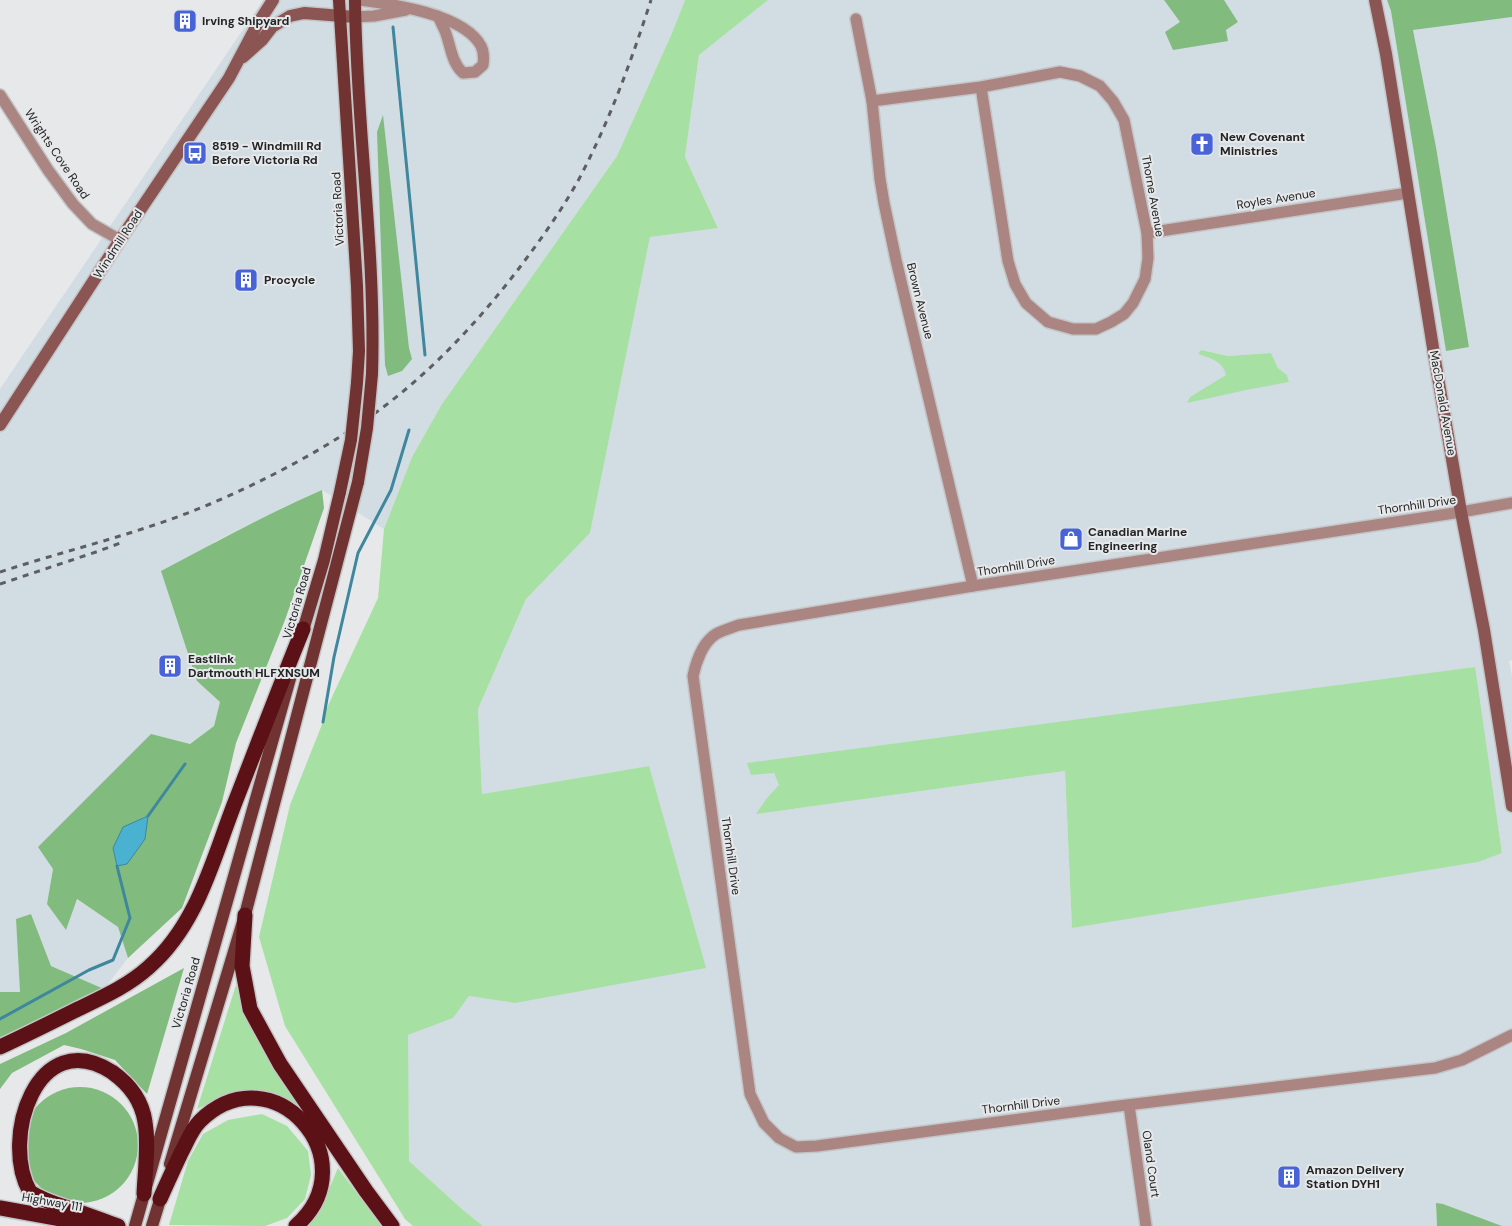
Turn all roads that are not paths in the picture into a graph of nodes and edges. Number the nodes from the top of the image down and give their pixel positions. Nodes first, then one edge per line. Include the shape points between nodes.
1 (274, 0) edge
2 (339, 0) edge
3 (355, 0) edge
4 (360, 0) edge
5 (1375, 0) edge
6 (410, 9) junction
7 (340, 16) junction
8 (438, 16) junction
9 (355, 17) junction
10 (856, 19) dead end
11 (236, 64) junction
12 (981, 86) junction
13 (0, 95) edge
14 (872, 101) junction
15 (1408, 193) junction
16 (1147, 233) junction
17 (120, 240) junction
18 (0, 424) edge
19 (1512, 503) edge
20 (1461, 512) junction
21 (973, 586) junction
22 (303, 629) junction
23 (1512, 806) edge
24 (245, 915) junction
25 (1512, 1035) edge
26 (0, 1047) edge
27 (15, 1094) dead end
28 (1129, 1105) junction
29 (7, 1162) dead end
30 (144, 1194) junction
31 (160, 1198) junction
32 (0, 1208) edge
33 (98, 1226) edge
34 (118, 1226) edge
35 (135, 1226) edge
36 (152, 1226) edge
37 (296, 1226) edge
38 (392, 1226) edge
39 (1146, 1226) edge

1 - 11 street, Windmill Road
2 - 7 main road, Victoria Road
3 - 9 main road
4 - 6 street
5 - 15 street, MacDonald Avenue
6 - 8 street
6 - 9 street
7 - 9 street, Windmill Road
7 - 11 street, Windmill Road via 304,12 290,16 272,27
7 - 22 main road, Victoria Road, bridge via 357,286 357,383 351,440 340,492
8 - 8 street via 457,68 463,73 474,72 483,65 480,45 455,23
9 - 24 main road, bridge via 373,348 367,428 358,482
10 - 14 street, Brown Avenue
11 - 17 street, Windmill Road
12 - 14 street, Thorne Avenue
12 - 16 street, Thorne Avenue via 1060,72 1080,76 1100,86 1124,120
12 - 16 street, Thorne Avenue via 1008,261 1026,304 1048,322 1073,329 1096,329 1111,322 1133,303 1145,279
13 - 17 street, Wrights Cove Road via 73,204 92,224
14 - 21 street, Brown Avenue via 880,179 890,232
15 - 16 street, Royles Avenue
15 - 20 street, MacDonald Avenue
17 - 18 street, Windmill Road
19 - 20 street, Thornhill Drive
20 - 21 street, Thornhill Drive
20 - 23 street, MacDonald Avenue
21 - 28 street, Thornhill Drive via 739,625 715,635 696,661 693,676 750,1094 764,1123 779,1138 796,1147
22 - 26 highway via 200,898 184,926 168,948 132,981
22 - 30 main road, Victoria Road
24 - 31 main road
24 - 38 highway via 242,966 250,1009 280,1064
25 - 28 street, Thornhill Drive via 1462,1060 1435,1068
27 - 30 highway via 40,1071 65,1061 92,1064 116,1075 135,1094 145,1121
28 - 39 street, Oland Court
29 - 34 highway via 30,1192
30 - 35 main road, Victoria Road
31 - 36 main road
31 - 37 highway via 200,1121 213,1110 239,1098 262,1098 296,1114 312,1133 322,1160 323,1174 317,1200
32 - 33 highway, Highway 111

